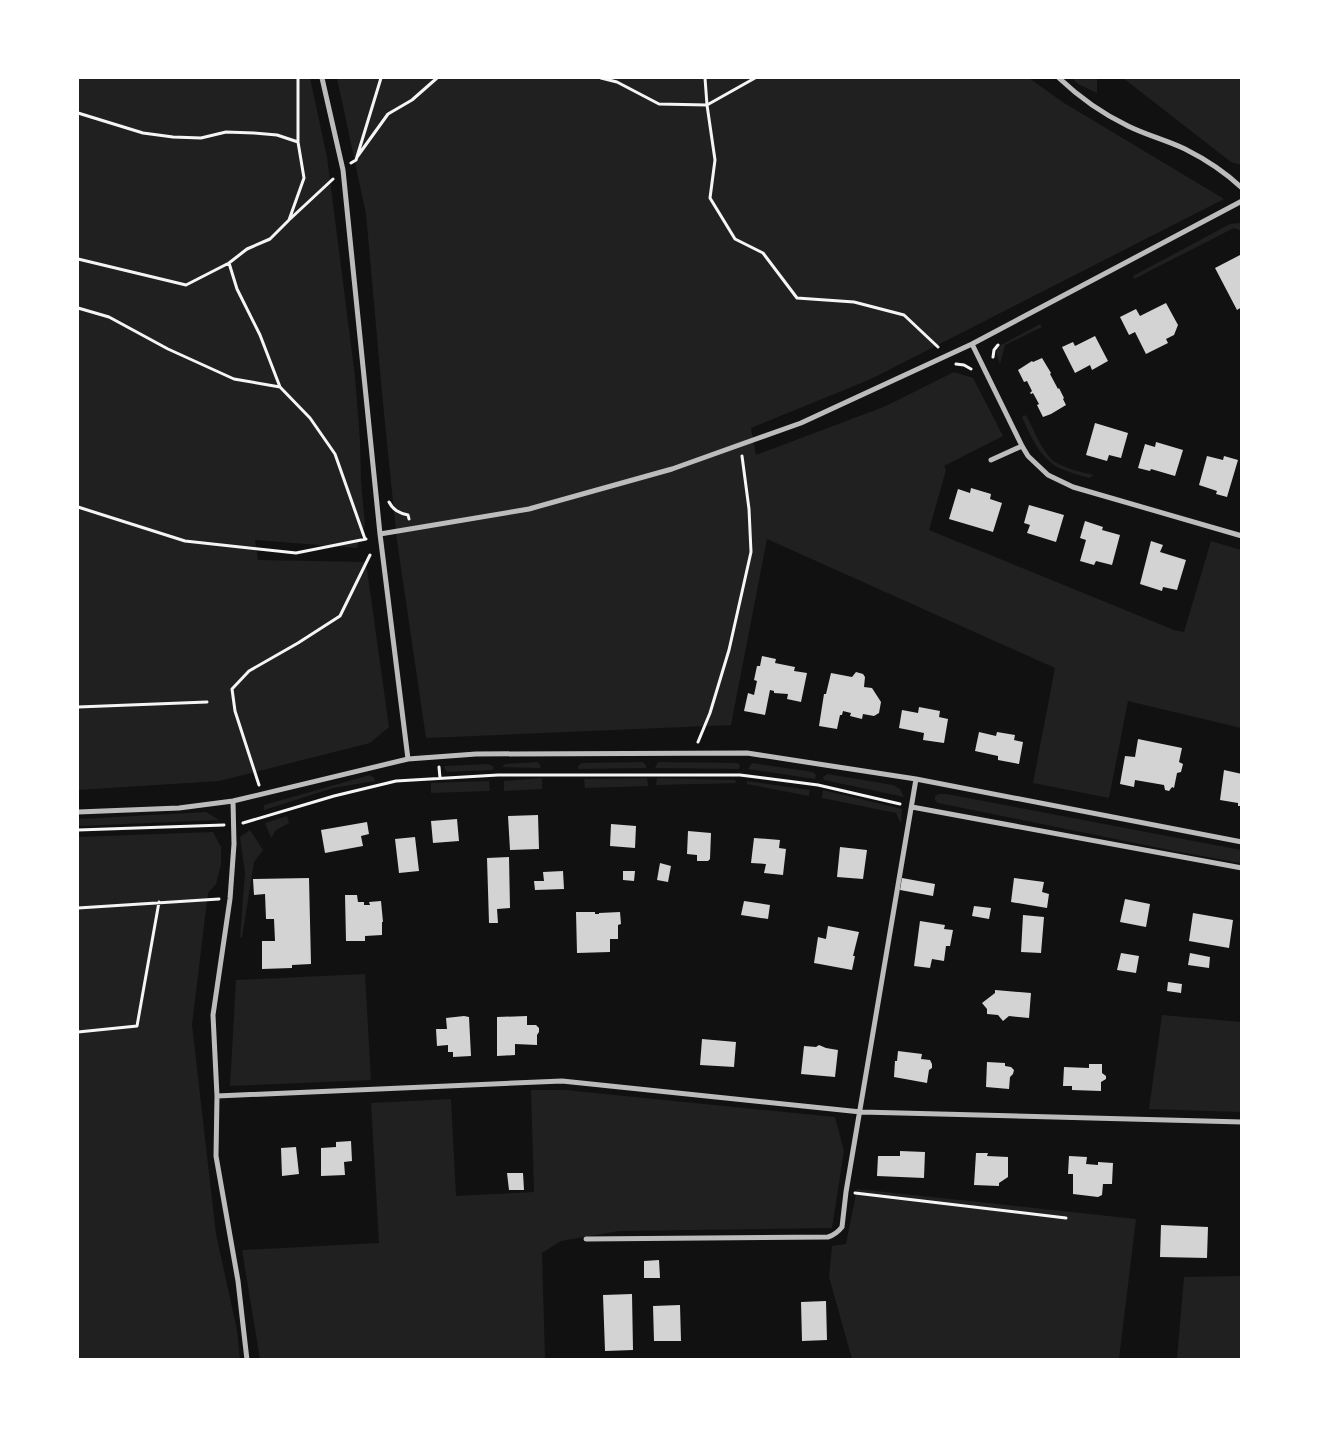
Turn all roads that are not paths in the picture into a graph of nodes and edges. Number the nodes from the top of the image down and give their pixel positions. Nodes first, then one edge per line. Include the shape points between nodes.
1 (322, 78) edge
2 (1059, 78) edge
3 (1242, 188) edge
4 (1242, 201) edge
5 (972, 344) junction
6 (1022, 446) junction
7 (991, 460) dead end
8 (380, 534) junction
9 (1242, 536) edge
10 (408, 759) junction
11 (916, 779) junction
12 (233, 802) junction
13 (912, 807) junction
14 (78, 812) edge
15 (1242, 842) edge
16 (1242, 868) edge
17 (217, 1096) junction
18 (861, 1112) junction
19 (1242, 1122) edge
20 (586, 1239) dead end
21 (247, 1360) edge

1 - 8 street via 343,170
2 - 3 street via 1113,118 1186,150 1220,170
4 - 5 street
5 - 6 street
5 - 8 street via 801,424 672,469 529,509
6 - 7 street
6 - 9 street via 1042,471 1066,484
8 - 10 street
10 - 11 street via 476,754 747,753
10 - 12 street
11 - 13 street
11 - 15 street
12 - 14 street via 179,808
12 - 17 street via 230,899 214,1015
13 - 16 street
13 - 18 street
17 - 18 street via 562,1081
17 - 21 street via 216,1156 238,1281
18 - 19 street
18 - 20 street via 842,1227 837,1233 828,1236

